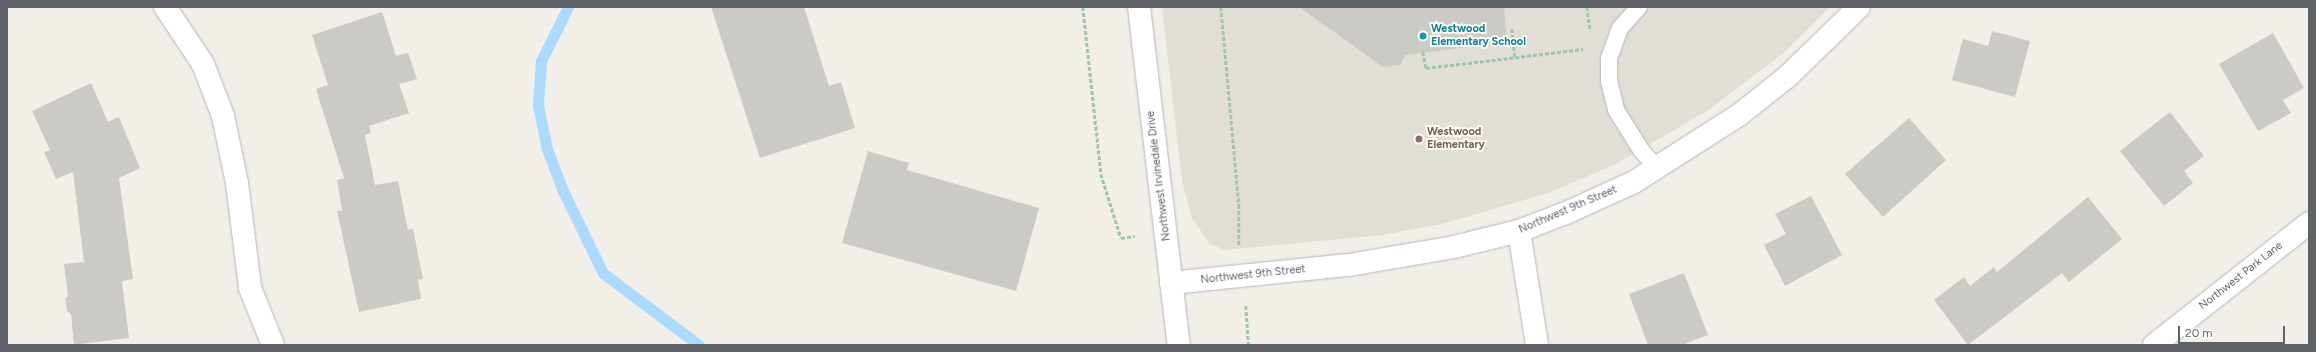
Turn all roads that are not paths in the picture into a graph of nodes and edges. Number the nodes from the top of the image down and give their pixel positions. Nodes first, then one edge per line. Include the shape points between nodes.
1 (166, 7) edge
2 (1139, 7) edge
3 (1639, 7) edge
4 (1859, 7) edge
5 (1657, 168) junction
6 (2309, 223) edge
7 (1520, 231) junction
8 (1172, 283) junction
9 (273, 345) edge
10 (1179, 345) edge
11 (1537, 345) edge
12 (2154, 345) edge

1 - 9 street via 203,64 223,116 237,183 250,288
2 - 8 street, Northwest Irvinedale Drive
3 - 5 lane via 1620,28 1610,59 1609,82 1616,110 1641,150
4 - 5 street, Northwest 9th Street via 1787,78 1739,115
5 - 7 street, Northwest 9th Street via 1573,210
6 - 12 street, Northwest Park Lane
7 - 8 street, Northwest 9th Street via 1454,247 1244,278
7 - 11 street
8 - 10 street, Northwest Irvinedale Drive

